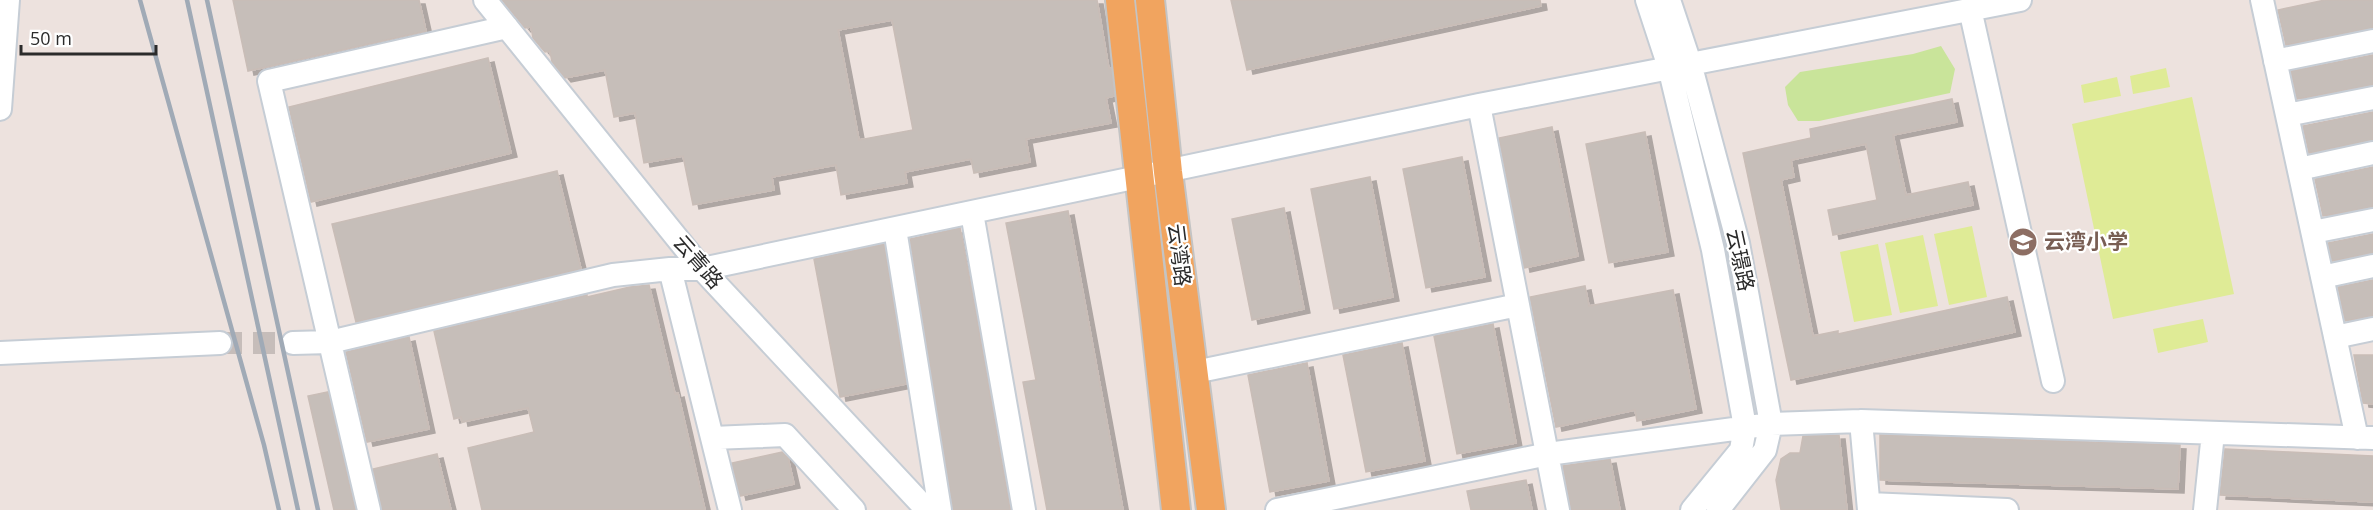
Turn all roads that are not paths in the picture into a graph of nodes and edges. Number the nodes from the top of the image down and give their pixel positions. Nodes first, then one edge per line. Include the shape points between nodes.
1 (8, 0) edge
2 (485, 0) edge
3 (1120, 0) edge
4 (1150, 0) edge
5 (1647, 0) edge
6 (1669, 0) edge
7 (2020, 0) edge
8 (2265, 1) edge
9 (1970, 9) junction
10 (507, 27) junction
11 (2373, 40) edge
12 (2275, 61) junction
13 (1679, 65) junction
14 (2373, 98) edge
15 (1479, 105) junction
16 (0, 108) edge
17 (2287, 115) junction
18 (2373, 153) edge
19 (2299, 169) junction
20 (1168, 172) junction
21 (1139, 178) junction
22 (972, 213) junction
23 (2373, 219) edge
24 (895, 229) junction
25 (2313, 232) junction
26 (2373, 266) edge
27 (670, 269) junction
28 (702, 269) junction
29 (2322, 277) junction
30 (1518, 305) junction
31 (2373, 329) edge
32 (2335, 337) junction
33 (330, 342) junction
34 (220, 343) tunnel mouth
35 (293, 343) tunnel mouth
36 (0, 353) edge
37 (1195, 372) junction
38 (2054, 381) dead end
39 (1862, 421) junction
40 (1771, 424) junction
41 (1745, 427) junction
42 (2213, 433) junction
43 (713, 438) junction
44 (2365, 438) edge
45 (1548, 454) junction
46 (1869, 507) edge
47 (369, 510) edge
48 (730, 510) edge
49 (854, 510) edge
50 (927, 510) edge
51 (940, 510) edge
52 (1024, 510) edge
53 (1176, 510) edge
54 (1211, 510) edge
55 (1277, 510) edge
56 (1558, 510) edge
57 (1692, 510) edge
58 (1718, 510) edge
59 (2007, 510) edge
60 (2205, 510) edge

1 - 16 street
2 - 10 street, 云青路
3 - 21 main road, 云湾路
4 - 20 main road, 云湾路
5 - 13 street, 云璟路
6 - 13 street, 云璟路
7 - 9 street
8 - 12 street
9 - 13 street
9 - 38 street
10 - 28 street, 云青路
10 - 33 street via 270,81
11 - 12 street
12 - 17 street
13 - 15 street
13 - 40 street, 云璟路 via 1738,243
13 - 41 street, 云璟路
14 - 17 street
15 - 20 street
15 - 30 street
17 - 19 street
18 - 19 street
19 - 25 street
20 - 21 street
20 - 37 main road, 云湾路
21 - 22 street
21 - 53 main road, 云湾路
22 - 24 street
22 - 52 street
23 - 25 street
24 - 28 street
24 - 51 street
25 - 29 street
26 - 29 street
27 - 28 street
27 - 33 street via 613,275
27 - 43 street
28 - 50 street, 云青路
29 - 32 street
30 - 37 street
30 - 45 street
31 - 32 street
32 - 44 street
33 - 35 street
33 - 47 street
34 - 36 street
37 - 54 main road, 云湾路
39 - 40 street
39 - 42 street
39 - 46 street
40 - 41 street
40 - 58 street, 云璟路 via 1765,450
41 - 45 street
41 - 57 street, 云璟路 via 1741,450
42 - 44 street
42 - 60 street
43 - 48 street
43 - 49 street via 785,435
45 - 55 street
45 - 56 street
46 - 59 street

